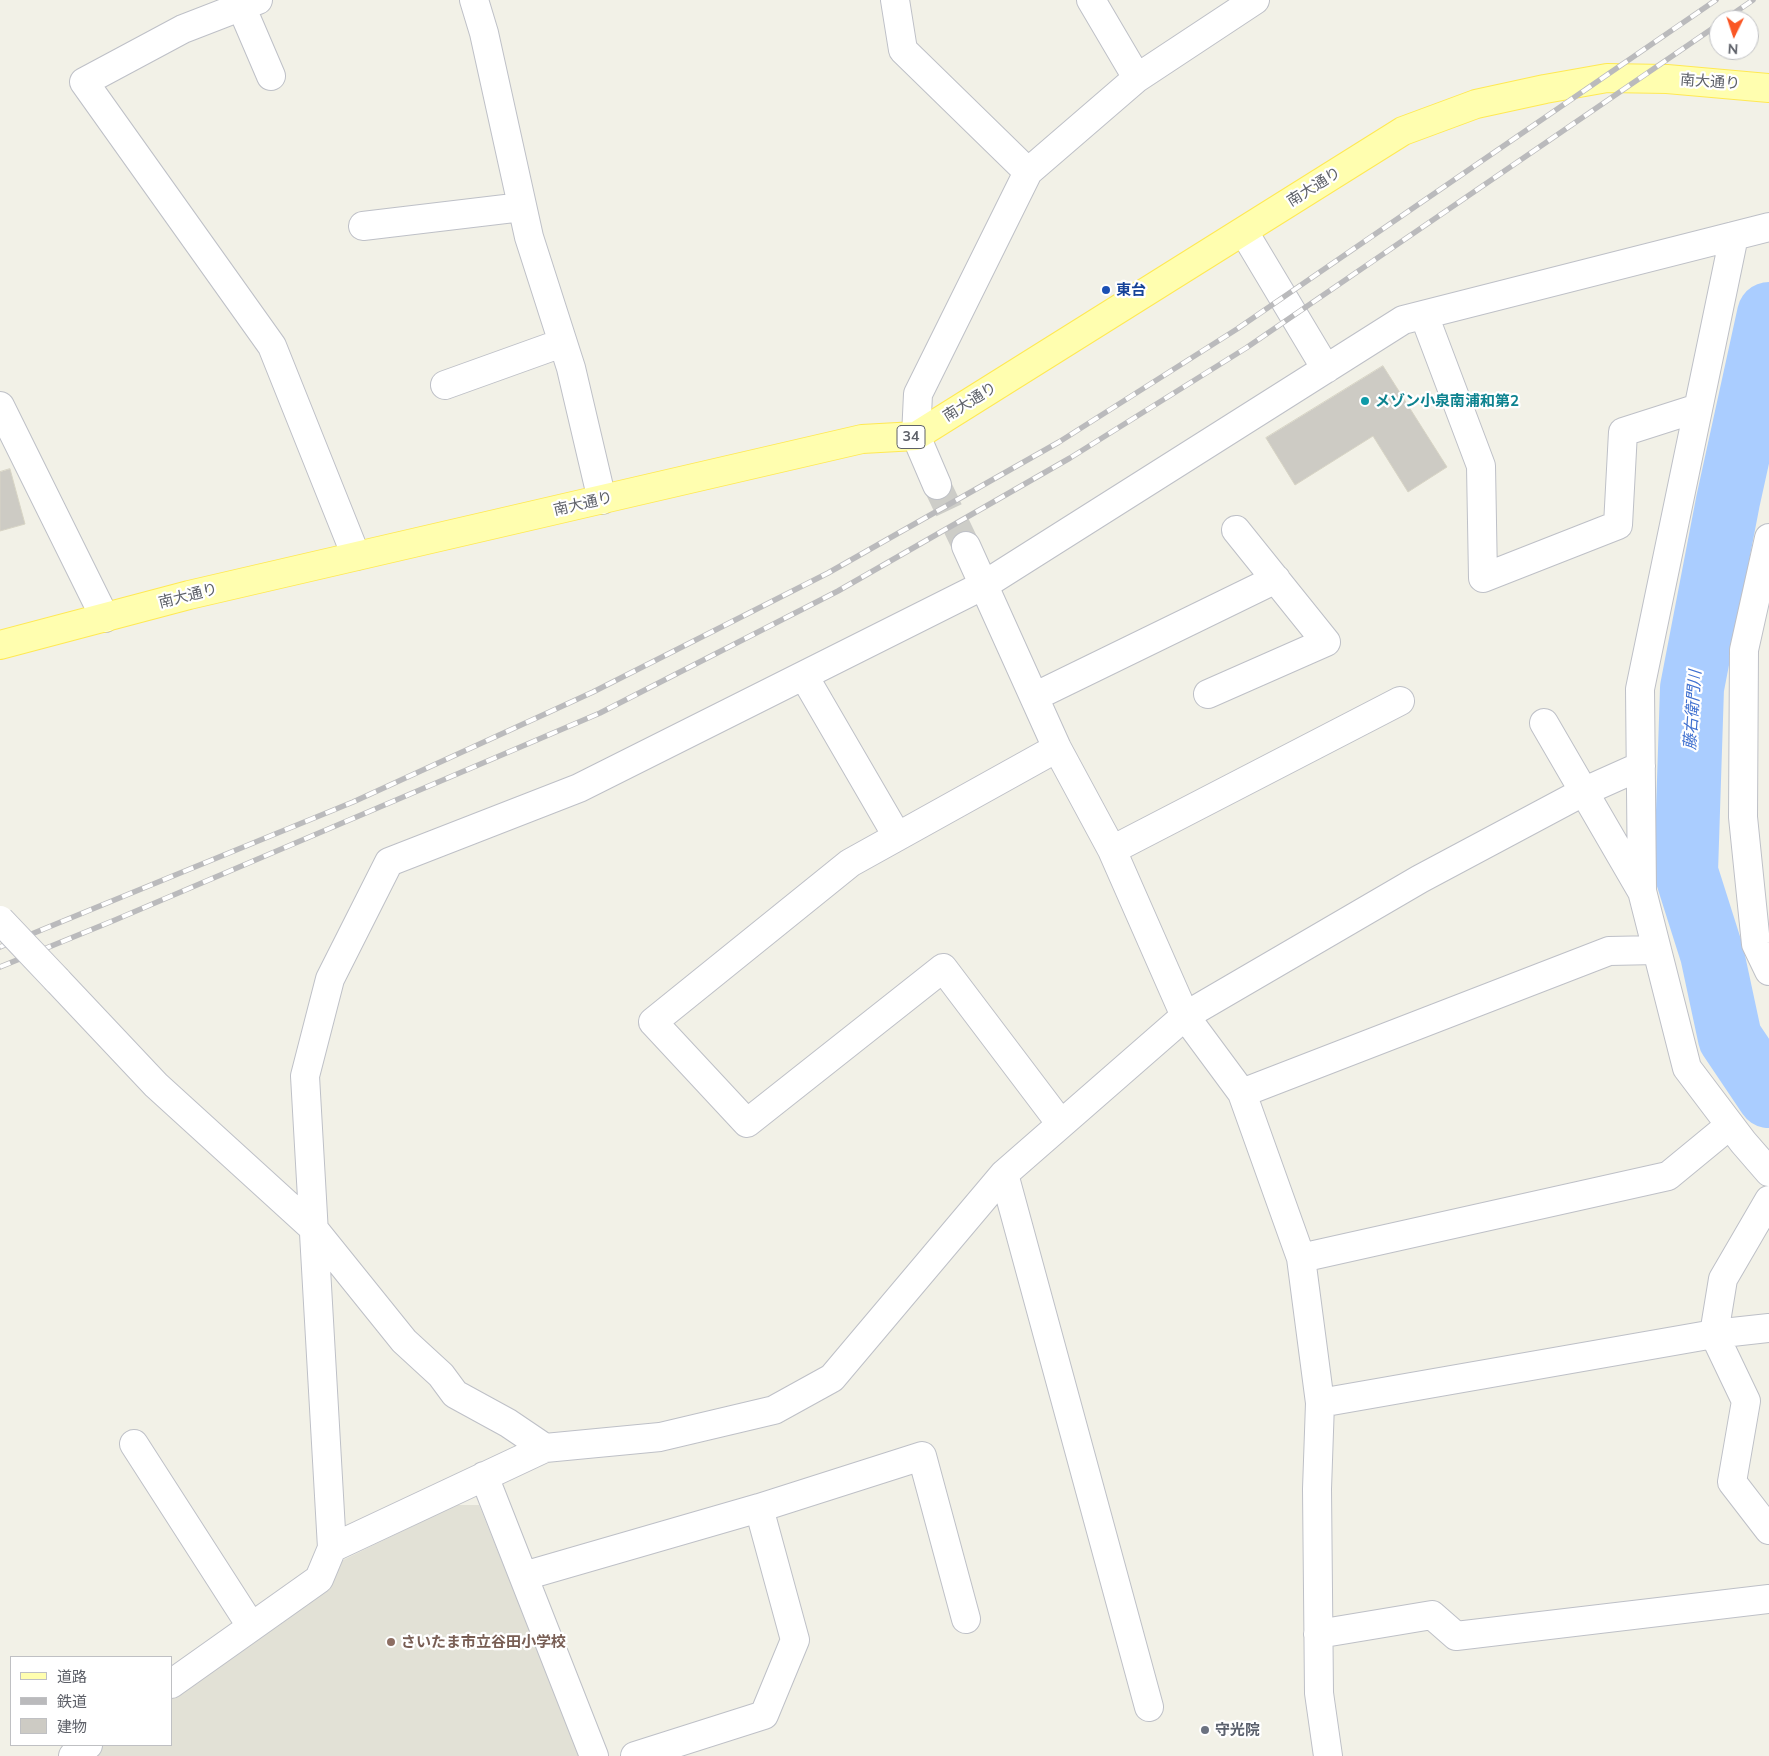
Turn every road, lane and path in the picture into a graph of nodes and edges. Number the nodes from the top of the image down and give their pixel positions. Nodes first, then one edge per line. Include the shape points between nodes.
1 (474, 0) edge
2 (895, 0) edge
3 (1090, 0) edge
4 (1255, 0) edge
5 (250, 3) edge
6 (271, 76) dead end
7 (1137, 78) junction
8 (1760, 86) edge
9 (1028, 172) junction
10 (522, 207) junction
11 (363, 226) dead end
12 (1244, 232) junction
13 (1750, 232) edge
14 (1424, 315) junction
15 (562, 343) junction
16 (1326, 369) junction
17 (445, 385) dead end
18 (0, 406) edge
19 (1698, 408) junction
20 (916, 436) junction
21 (937, 485) tunnel mouth
22 (602, 500) junction
23 (1236, 530) dead end
24 (1769, 538) edge
25 (966, 546) tunnel mouth
26 (356, 556) junction
27 (1276, 579) junction
28 (984, 585) junction
29 (105, 618) junction
30 (0, 645) edge
31 (804, 676) junction
32 (1208, 694) dead end
33 (1034, 697) junction
34 (1400, 701) dead end
35 (1544, 723) dead end
36 (1056, 748) junction
37 (1641, 766) junction
38 (1585, 791) junction
39 (897, 836) junction
40 (1112, 850) junction
41 (1642, 891) junction
42 (0, 920) edge
43 (1657, 950) junction
44 (1769, 971) edge
45 (1186, 1016) junction
46 (1242, 1093) junction
47 (1060, 1124) junction
48 (1730, 1125) junction
49 (1769, 1172) edge
50 (1004, 1174) junction
51 (1769, 1200) edge
52 (313, 1228) junction
53 (1301, 1258) junction
54 (1769, 1328) edge
55 (1714, 1334) junction
56 (1320, 1403) junction
57 (134, 1444) dead end
58 (545, 1448) junction
59 (484, 1476) junction
60 (758, 1508) junction
61 (1769, 1530) edge
62 (332, 1548) junction
63 (524, 1576) junction
64 (1769, 1599) edge
65 (966, 1619) dead end
66 (251, 1626) junction
67 (1318, 1634) junction
68 (172, 1683) edge
69 (1149, 1707) dead end
70 (87, 1746) edge
71 (73, 1756) edge
72 (594, 1756) edge
73 (635, 1756) edge
74 (1328, 1756) edge

1 - 10 street
2 - 9 street via 903,50
3 - 7 street
4 - 7 street
5 - 6 street
5 - 26 street via 182,29 84,82 272,346
7 - 9 street
8 - 12 main road, 南大通り / 34 via 1607,78 1476,104 1403,131
9 - 20 street via 918,394
10 - 11 street
10 - 15 street
12 - 16 street
12 - 20 main road, 南大通り / 34
13 - 14 street
13 - 19 street
14 - 16 street via 1403,320
14 - 19 street via 1481,466 1483,578 1618,525 1623,432
15 - 17 street
15 - 22 street via 571,368
16 - 28 street
18 - 29 street
19 - 37 street via 1640,689
20 - 21 street
20 - 22 main road, 南大通り / 34 via 862,439
22 - 26 main road, 南大通り / 34
23 - 27 street
24 - 44 street via 1744,650 1743,817 1756,944
25 - 28 street
26 - 29 main road, 南大通り / 34
27 - 32 street via 1326,642
27 - 33 street
28 - 31 street
28 - 33 street
29 - 30 main road, 南大通り / 34
31 - 39 street
31 - 52 street via 579,788 389,862 330,979 305,1076
33 - 36 street
34 - 40 street
35 - 38 street
36 - 39 street
36 - 40 street
37 - 38 street
37 - 41 street
38 - 41 street
38 - 45 street via 1420,880
39 - 47 street via 850,863 653,1022 747,1123 944,968
40 - 45 street
41 - 43 street
42 - 52 street, bridge via 156,1085
43 - 46 street via 1609,951
43 - 48 street via 1687,1068
45 - 46 street
45 - 47 street
46 - 53 street
47 - 50 street
48 - 49 street
48 - 53 street via 1668,1176
50 - 58 street via 832,1378 774,1410 660,1438
50 - 69 street
51 - 55 street via 1723,1279
52 - 58 street via 404,1341 441,1375 455,1394
52 - 62 street
53 - 56 street
54 - 55 street
55 - 56 street
55 - 61 street via 1746,1400 1732,1482
56 - 67 street
57 - 66 street
58 - 59 street
59 - 62 street
59 - 63 street
60 - 63 street
60 - 65 street via 922,1456
60 - 73 street via 795,1640 764,1715
62 - 66 street via 319,1579
63 - 72 street
64 - 67 street via 1456,1636 1432,1615
66 - 68 street
67 - 74 street via 1319,1693
70 - 71 street

